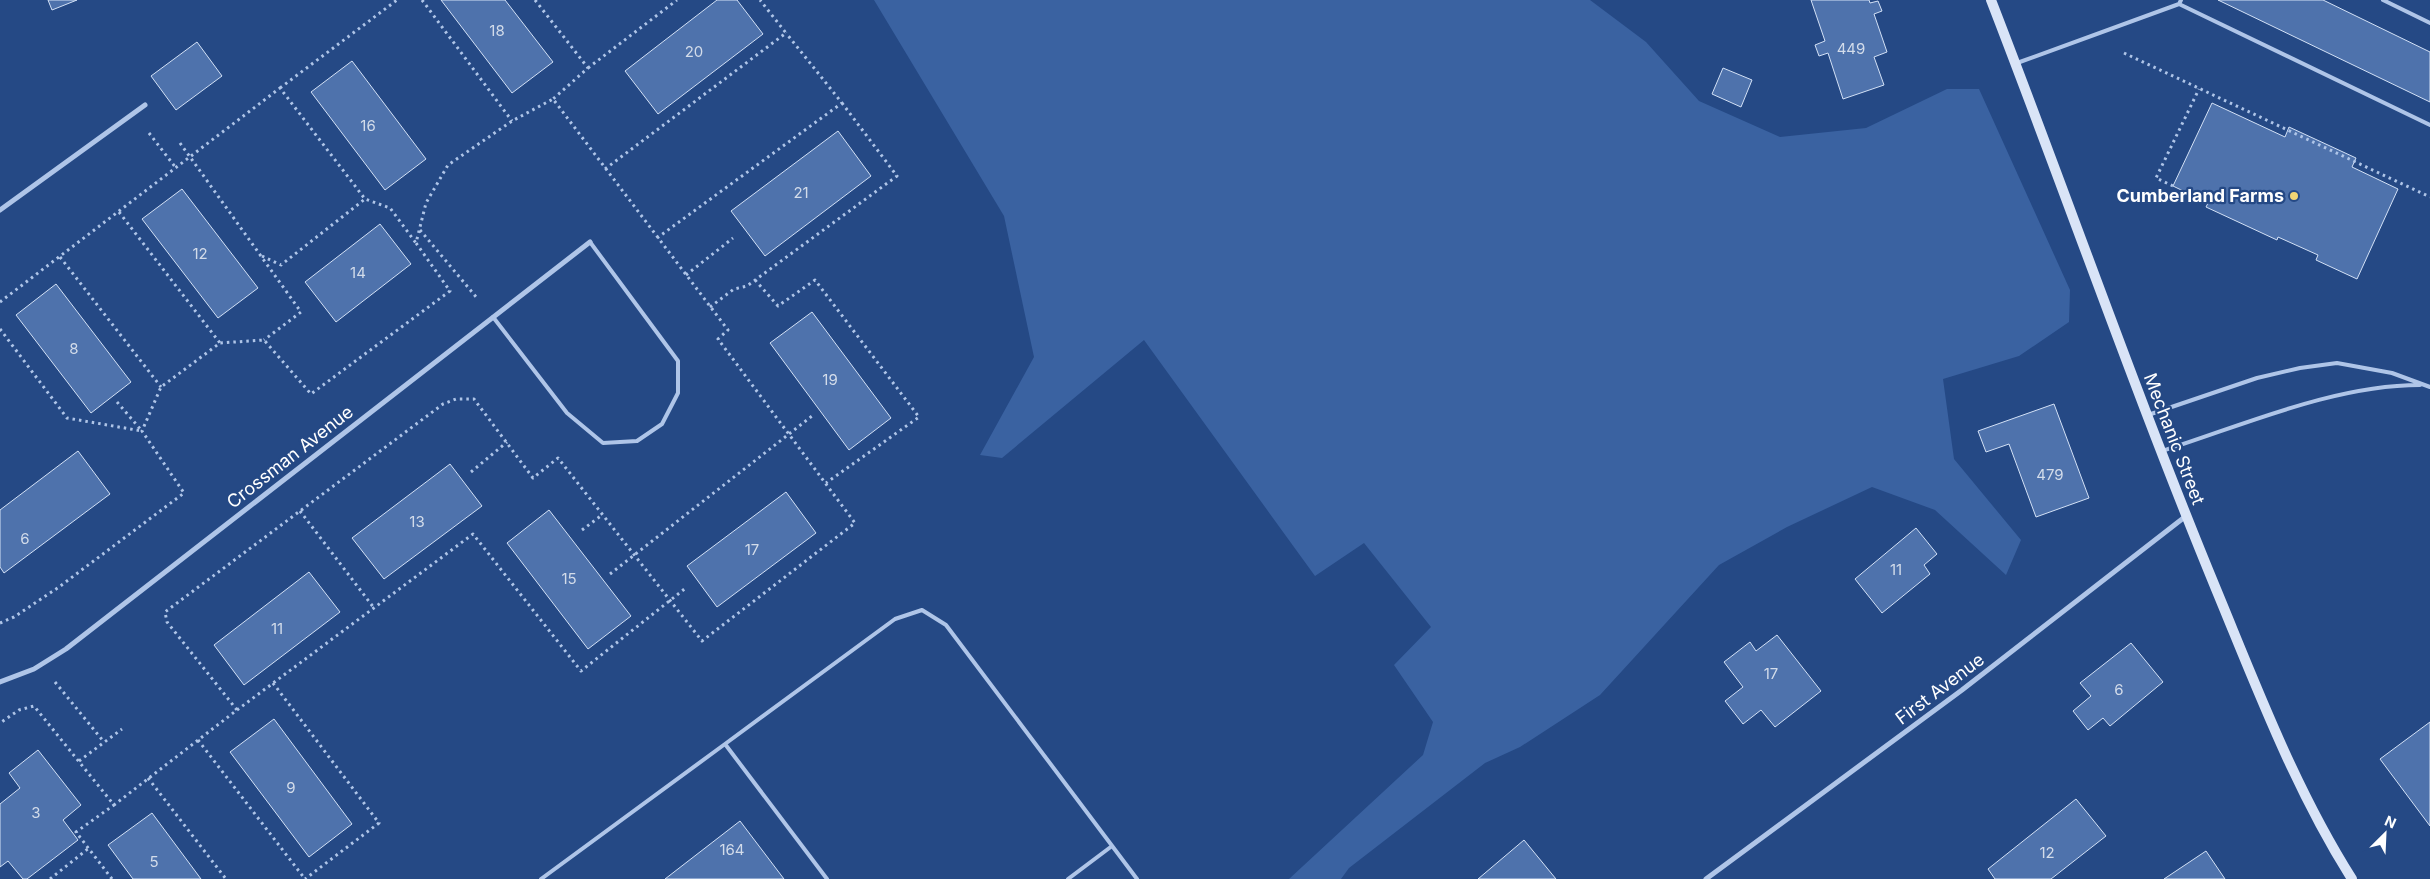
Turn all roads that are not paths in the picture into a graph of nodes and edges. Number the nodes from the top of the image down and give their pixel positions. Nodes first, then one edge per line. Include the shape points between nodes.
1 (1991, 0) edge
2 (2383, 0) edge
3 (2180, 2) edge
4 (2430, 22) edge
5 (2016, 64) junction
6 (145, 105) dead end
7 (2430, 124) edge
8 (0, 210) edge
9 (590, 242) joint
10 (493, 317) junction
11 (2424, 386) junction
12 (2430, 388) edge
13 (2148, 415) junction
14 (2162, 451) junction
15 (2186, 516) junction
16 (0, 682) edge
17 (725, 744) junction
18 (1112, 846) junction
19 (541, 879) edge
20 (828, 879) edge
21 (1068, 879) edge
22 (1137, 879) edge
23 (1706, 879) edge
24 (2352, 879) edge

1 - 5 main road, Mechanic Street
2 - 4 lane
3 - 5 lane
3 - 7 lane
5 - 13 main road, Mechanic Street
6 - 8 street
9 - 10 street, Crossman Avenue
9 - 10 lane via 678,361 678,394 662,424 637,441 603,443 567,413
10 - 16 street, Crossman Avenue via 66,649
11 - 12 lane
11 - 13 lane via 2392,372 2337,363 2257,378
11 - 14 lane via 2396,385 2338,394
13 - 14 main road, Mechanic Street
14 - 15 main road, Mechanic Street
15 - 23 street, First Avenue via 1962,690
15 - 24 main road, Mechanic Street via 2288,761
17 - 18 lane via 895,619 922,610 946,625
17 - 19 lane
17 - 20 lane
18 - 21 lane
18 - 22 lane

